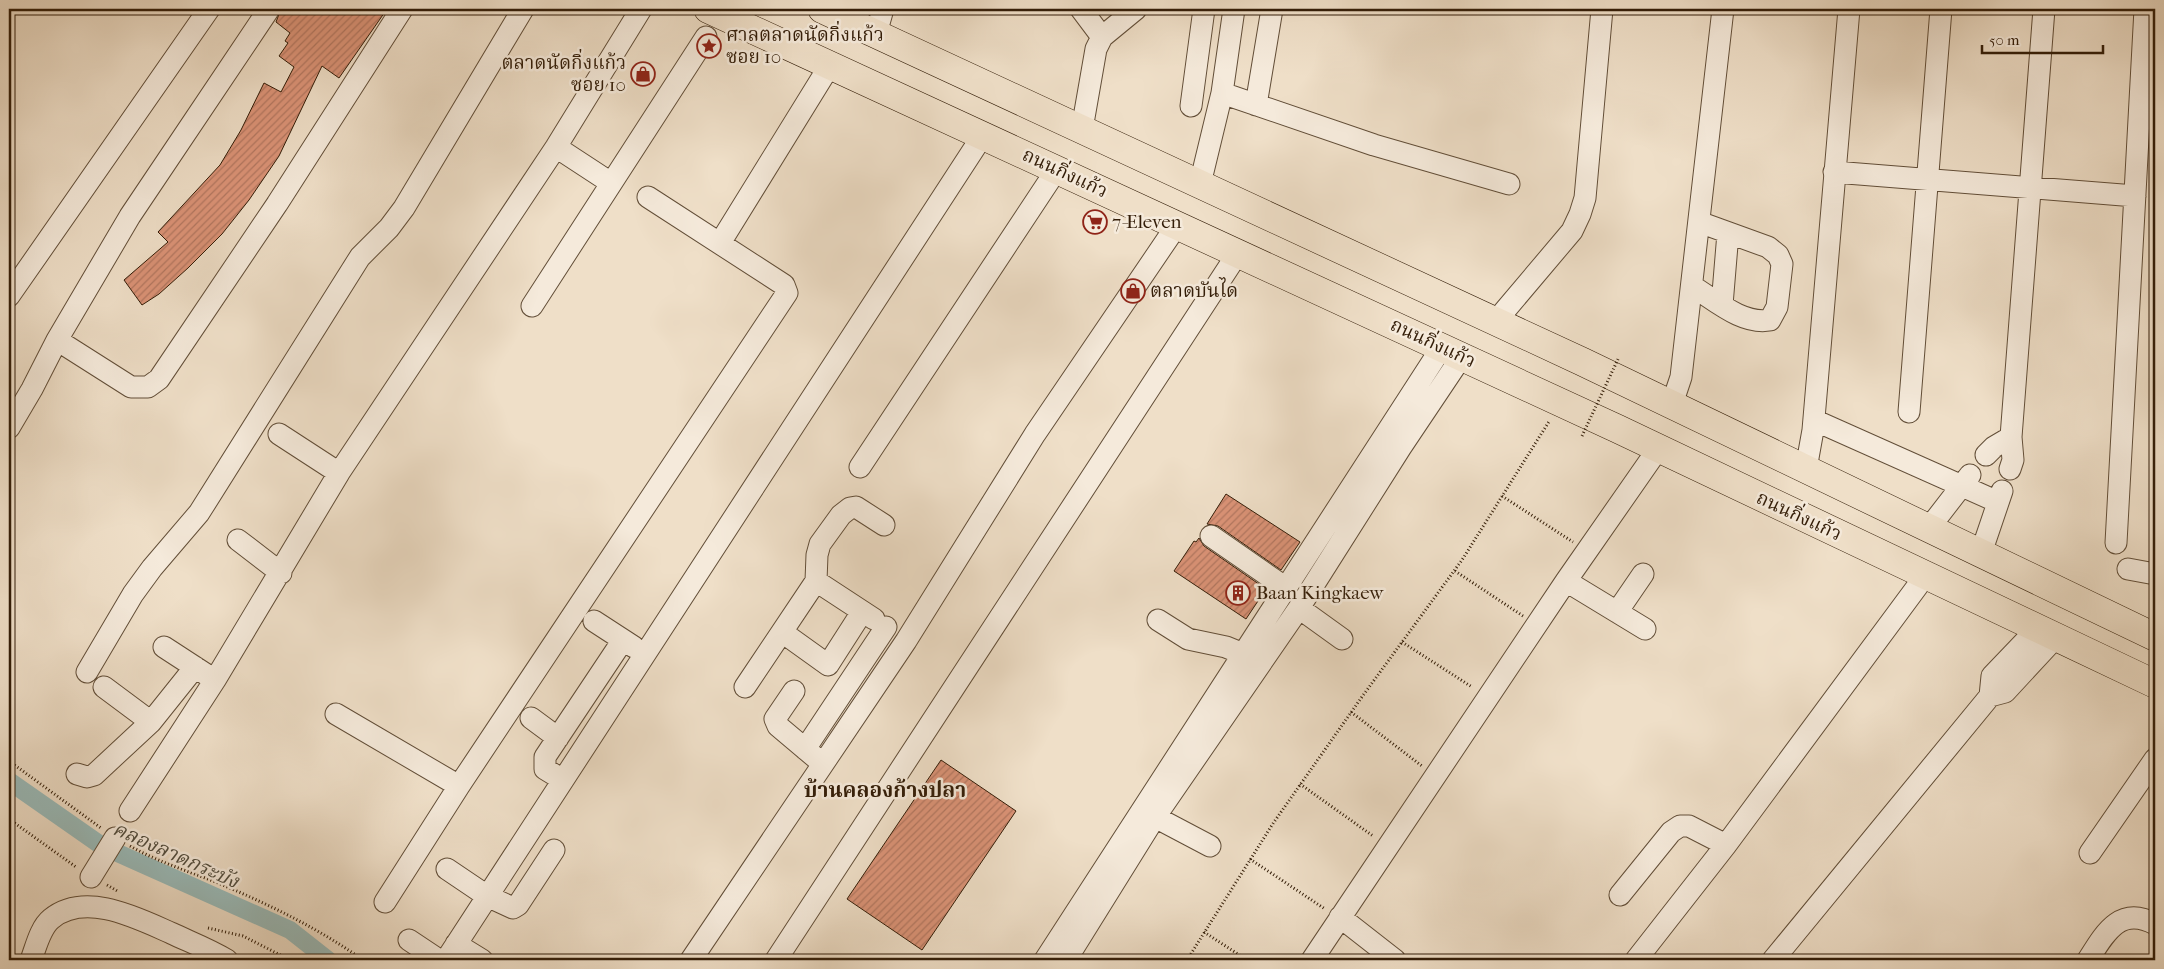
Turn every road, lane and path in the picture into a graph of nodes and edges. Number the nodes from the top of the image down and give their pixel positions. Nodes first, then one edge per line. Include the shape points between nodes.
1 (209, 9) edge
2 (269, 9) edge
3 (402, 9) edge
4 (523, 9) edge
5 (641, 9) edge
6 (708, 9) edge
7 (822, 9) edge
8 (1081, 9) edge
9 (1136, 9) edge
10 (1204, 9) edge
11 (1234, 9) edge
12 (1272, 9) edge
13 (1602, 9) edge
14 (1724, 9) edge
15 (1849, 9) edge
16 (1942, 9) edge
17 (2044, 9) edge
18 (2145, 9) edge
19 (879, 21) edge
20 (1102, 36) junction
21 (706, 37) dead end
22 (830, 65) junction
23 (1222, 94) junction
24 (1256, 105) junction
25 (1191, 106) dead end
26 (1082, 129) junction
27 (983, 135) junction
28 (556, 147) junction
29 (1057, 169) junction
30 (1834, 172) junction
31 (1928, 178) junction
32 (611, 184) junction
33 (1200, 184) junction
34 (1509, 184) dead end
35 (2029, 187) junction
36 (2135, 196) junction
37 (648, 197) dead end
38 (1699, 222) junction
39 (1177, 224) junction
40 (1728, 232) junction
41 (720, 242) junction
42 (1238, 252) junction
43 (1692, 286) junction
44 (9, 296) edge
45 (1722, 305) junction
46 (532, 306) dead end
47 (1496, 322) junction
48 (57, 340) junction
49 (1452, 352) junction
50 (1619, 357) dead end
51 (1561, 402) junction
52 (1672, 404) junction
53 (1909, 412) dead end
54 (1814, 420) junction
55 (9, 428) edge
56 (279, 434) dead end
57 (1582, 436) dead end
58 (2011, 437) junction
59 (1658, 449) junction
60 (1986, 455) dead end
61 (860, 466) dead end
62 (1806, 469) junction
63 (2010, 469) dead end
64 (339, 473) junction
65 (1967, 480) junction
66 (1502, 496) junction
67 (884, 525) dead end
68 (1929, 528) junction
69 (1211, 536) dead end
70 (238, 540) dead end
71 (1574, 543) dead end
72 (2116, 543) dead end
73 (1981, 553) junction
74 (2128, 569) dead end
75 (1454, 571) junction
76 (281, 573) junction
77 (1643, 574) dead end
78 (2155, 574) edge
79 (1925, 576) junction
80 (816, 581) junction
81 (1566, 582) junction
82 (1286, 588) junction
83 (1299, 608) junction
84 (862, 612) junction
85 (1617, 612) junction
86 (1525, 617) dead end
87 (1158, 620) dead end
88 (594, 622) dead end
89 (886, 627) junction
90 (1645, 629) dead end
91 (782, 632) junction
92 (2046, 633) junction
93 (2155, 637) edge
94 (1342, 638) dead end
95 (623, 640) junction
96 (906, 641) junction
97 (1402, 642) junction
98 (164, 647) dead end
99 (644, 654) junction
100 (1244, 654) junction
101 (195, 667) junction
102 (88, 672) dead end
103 (215, 680) junction
104 (2155, 684) edge
105 (745, 687) dead end
106 (1472, 687) dead end
107 (104, 688) dead end
108 (794, 691) dead end
109 (1351, 712) junction
110 (336, 714) dead end
111 (531, 718) dead end
112 (151, 722) junction
113 (558, 738) junction
114 (805, 749) junction
115 (2155, 759) edge
116 (9, 761) edge
117 (824, 764) junction
118 (1424, 767) dead end
119 (77, 774) dead end
120 (563, 780) junction
121 (1300, 784) junction
122 (458, 786) junction
123 (130, 811) dead end
124 (1155, 817) junction
125 (9, 820) edge
126 (1373, 836) dead end
127 (115, 838) junction
128 (1726, 845) junction
129 (1210, 846) dead end
130 (554, 850) dead end
131 (2090, 853) dead end
132 (1250, 859) junction
133 (447, 869) dead end
134 (91, 877) junction
135 (121, 893) dead end
136 (1620, 894) dead end
137 (487, 896) junction
138 (385, 902) dead end
139 (1333, 913) junction
140 (2155, 924) edge
141 (200, 926) dead end
142 (1204, 932) junction
143 (409, 940) dead end
144 (451, 952) edge
145 (31, 960) edge
146 (227, 960) edge
147 (290, 960) edge
148 (363, 960) edge
149 (439, 960) edge
150 (482, 960) edge
151 (691, 960) edge
152 (776, 960) edge
153 (1045, 960) edge
154 (1066, 960) edge
155 (1187, 960) edge
156 (1246, 960) edge
157 (1312, 960) edge
158 (1395, 960) edge
159 (1636, 960) edge
160 (1772, 960) edge
161 (2088, 960) edge

1 - 44 street
2 - 48 street via 130,216
3 - 48 street via 277,204 159,379 148,387 131,387
4 - 102 street via 404,208 360,257 200,513 133,594
5 - 28 street
6 - 22 main road, ถนนกิ่งแก้ว
7 - 19 main road
8 - 20 street
9 - 20 street
10 - 25 street
11 - 23 street
12 - 24 street
13 - 47 street via 1585,198 1580,214 1572,231
14 - 38 street
15 - 30 street
16 - 31 street
17 - 35 street
18 - 36 street
19 - 26 main road
20 - 26 street via 1096,49
21 - 32 street
22 - 27 main road, ถนนกิ่งแก้ว
22 - 41 street
23 - 24 street
23 - 33 street
24 - 34 street via 1374,145
26 - 33 main road
27 - 29 main road, ถนนกิ่งแก้ว
27 - 99 street
28 - 32 street
28 - 64 street
29 - 39 main road, ถนนกิ่งแก้ว
29 - 61 street
30 - 31 street
30 - 54 street
31 - 35 street
31 - 53 street
32 - 46 street
33 - 47 main road
35 - 36 street
35 - 58 street
36 - 72 street
37 - 41 street
38 - 40 street
38 - 43 street
39 - 42 main road, ถนนกิ่งแก้ว
39 - 96 street via 1035,434
40 - 45 street
40 - 45 street via 1768,247 1782,264 1777,307 1770,320 1745,319
41 - 122 street via 784,285 787,293
42 - 49 main road, ถนนกิ่งแก้ว
42 - 152 street
43 - 45 street
43 - 52 street via 1681,377
47 - 52 main road
48 - 55 street
49 - 51 main road, ถนนกิ่งแก้ว
49 - 82 street
49 - 83 street via 1401,447
50 - 57 path, bridge
51 - 59 main road, ถนนกิ่งแก้ว
51 - 66 path
52 - 62 main road
54 - 62 street
54 - 65 street
56 - 64 street
58 - 60 street
58 - 63 street via 2013,460
59 - 79 main road, ถนนกิ่งแก้ว
59 - 81 street
62 - 68 main road
64 - 76 street
65 - 68 street
65 - 73 street via 2000,497
66 - 71 path
66 - 75 path
67 - 80 street via 856,507 841,515 820,544
68 - 73 main road
69 - 82 street
70 - 76 street
73 - 93 main road
74 - 78 street
75 - 86 path
75 - 97 path
76 - 103 street
77 - 85 street
79 - 92 main road, ถนนกิ่งแก้ว
79 - 128 street
80 - 84 street
80 - 91 street
81 - 85 street
81 - 139 street
82 - 100 street
83 - 94 street
83 - 124 street
84 - 89 street
84 - 91 street via 828,665
85 - 90 street
87 - 100 street via 1188,639
88 - 95 street
89 - 96 street
89 - 114 street
91 - 105 street
92 - 104 main road, ถนนกิ่งแก้ว
92 - 160 street via 2005,692 1990,696
95 - 99 street
95 - 113 street
96 - 117 street
97 - 106 path
97 - 109 path
98 - 101 street
99 - 120 street
100 - 153 street
101 - 103 street
101 - 112 street
103 - 123 street
107 - 112 street
108 - 114 street via 775,719 778,726
109 - 118 path
109 - 121 path
110 - 122 street
111 - 113 street
112 - 119 street via 94,775
113 - 120 street via 544,763 545,769
114 - 117 street
115 - 131 street
116 - 127 path
117 - 151 street
120 - 137 street
121 - 126 path
121 - 132 path
122 - 138 street
124 - 129 street
124 - 154 street
125 - 134 path
127 - 134 street
127 - 148 path via 150,858 281,912
128 - 136 street via 1689,826 1680,826 1671,832
128 - 159 street
130 - 137 street via 518,905 507,907
132 - 139 path
132 - 142 path
133 - 137 street
134 - 135 path
137 - 144 street
139 - 157 street
139 - 158 street
140 - 161 street via 2138,918 2125,918 2110,930
141 - 147 path via 243,936
142 - 155 path
142 - 156 path
143 - 149 street
144 - 150 street
145 - 146 street via 39,937 50,920 76,907 113,911 140,920

